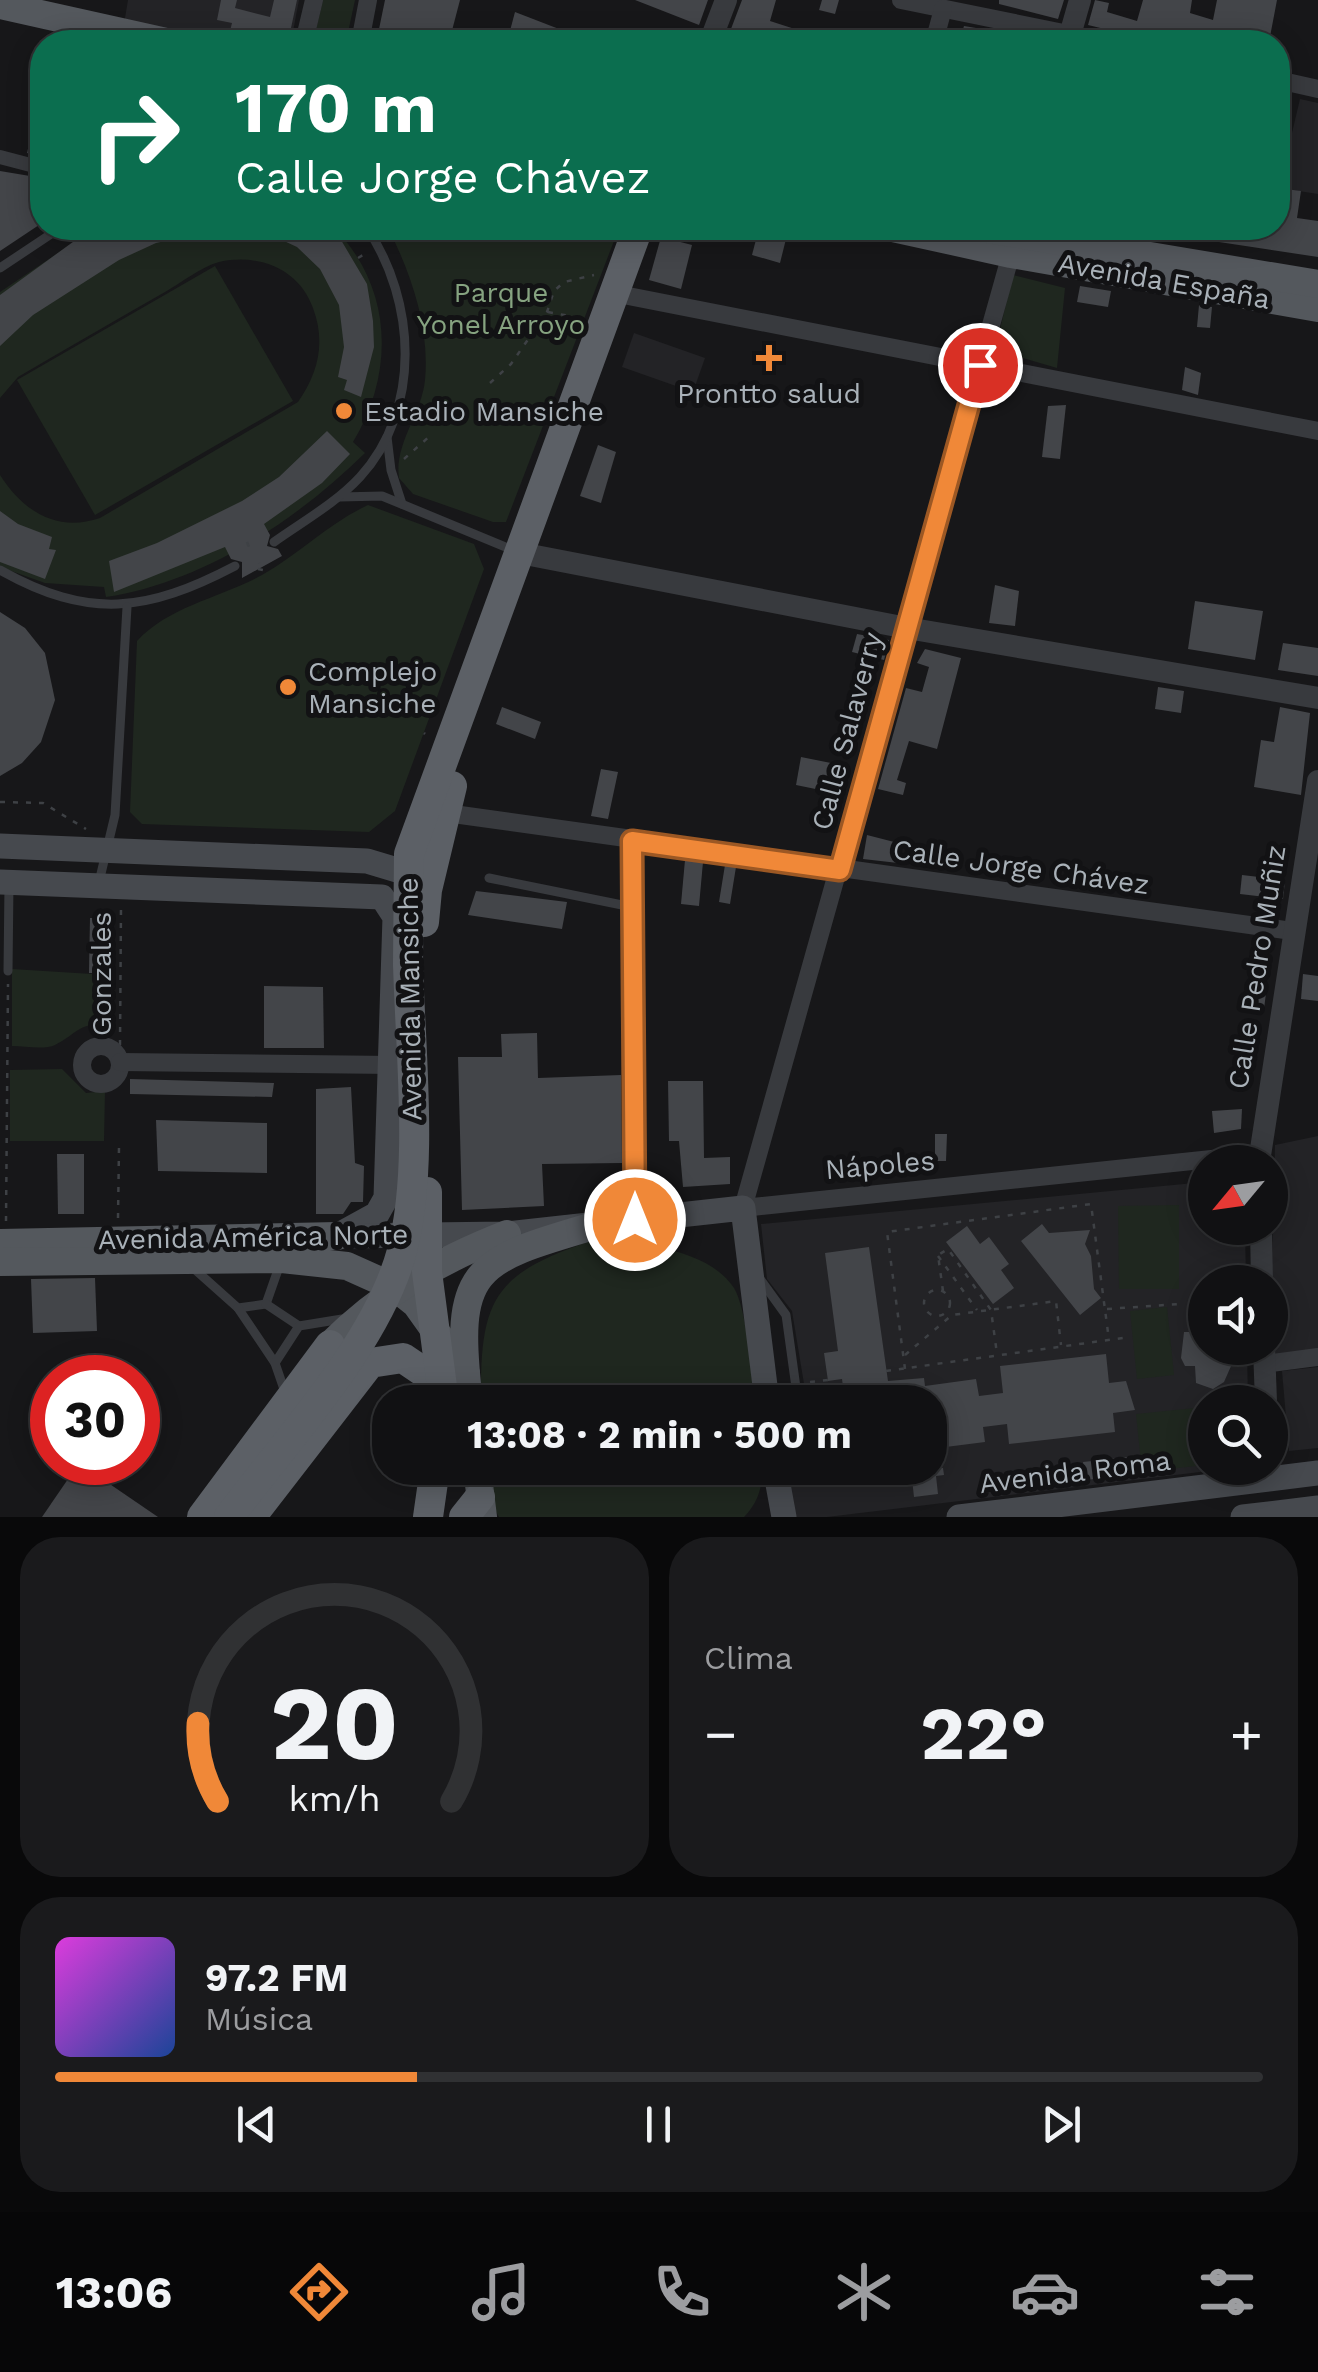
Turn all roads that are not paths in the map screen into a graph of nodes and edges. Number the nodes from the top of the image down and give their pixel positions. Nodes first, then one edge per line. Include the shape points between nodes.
1 (314, 0) edge
2 (368, 0) edge
3 (726, 0) edge
4 (901, 0) edge
5 (1080, 0) edge
6 (0, 5) edge
7 (943, 9) junction
8 (0, 24) edge
9 (112, 30) edge
10 (307, 30) edge
11 (362, 30) edge
12 (715, 30) edge
13 (937, 30) edge
14 (1034, 30) edge
15 (1071, 30) edge
16 (30, 31) edge
17 (1290, 83) edge
18 (1318, 89) edge
19 (0, 158) edge
20 (30, 165) edge
21 (42, 240) edge
22 (375, 240) edge
23 (631, 240) edge
24 (1015, 240) edge
25 (1019, 240) edge
26 (1022, 240) edge
27 (0, 268) edge
28 (606, 283) junction
29 (1318, 284) edge
30 (1318, 308) edge
31 (980, 365) junction
32 (1318, 430) edge
33 (387, 434) junction
34 (337, 497) junction
35 (402, 504) junction
36 (274, 542) dead end
37 (530, 556) junction
38 (235, 566) dead end
39 (0, 570) edge
40 (127, 607) junction
41 (906, 628) junction
42 (1318, 698) edge
43 (1318, 780) edge
44 (446, 813) junction
45 (632, 841) junction
46 (0, 846) edge
47 (105, 849) junction
48 (840, 870) junction
49 (490, 878) dead end
50 (417, 881) junction
51 (4, 882) edge
52 (110, 887) junction
53 (632, 907) junction
54 (1292, 931) junction
55 (415, 961) junction
56 (8, 971) road end
57 (120, 1062) road end
58 (394, 1065) junction
59 (1261, 1145) edge
60 (1188, 1165) edge
61 (743, 1208) junction
62 (635, 1220) junction
63 (597, 1226) junction
64 (507, 1234) junction
65 (337, 1236) junction
66 (2, 1249) edge
67 (69, 1250) junction
68 (282, 1259) junction
69 (186, 1261) junction
70 (321, 1261) junction
71 (750, 1265) junction
72 (396, 1288) junction
73 (266, 1304) junction
74 (238, 1308) junction
75 (298, 1326) junction
76 (336, 1332) junction
77 (1288, 1356) edge
78 (1318, 1357) edge
79 (275, 1363) junction
80 (466, 1374) junction
81 (439, 1385) edge
82 (446, 1385) edge
83 (459, 1385) edge
84 (765, 1385) edge
85 (795, 1385) edge
86 (288, 1400) junction
87 (1288, 1473) edge
88 (1318, 1473) edge
89 (433, 1485) edge
90 (446, 1485) edge
91 (776, 1485) edge
92 (1190, 1485) edge
93 (1269, 1485) edge
94 (1318, 1508) edge
95 (778, 1511) edge
96 (1003, 1514) edge
97 (1273, 1515) edge
98 (202, 1517) edge
99 (229, 1517) edge
100 (251, 1517) edge
101 (428, 1517) edge
102 (446, 1517) edge
103 (958, 1517) edge
104 (1243, 1517) edge

1 - 10 street
2 - 11 street
3 - 12 street
4 - 7 street
5 - 15 street
6 - 9 main road
7 - 13 street
7 - 14 street
8 - 16 main road
17 - 18 street
19 - 20 street
21 - 27 lane
22 - 33 lane via 400,296 406,342 402,390
23 - 28 highway, Avenida Mansiche
24 - 31 street, Calle Salaverry
25 - 30 main road, Avenida España
26 - 29 main road, Avenida España
28 - 31 street
28 - 37 highway, Avenida Mansiche via 556,453 564,483
31 - 32 street
31 - 41 street, Calle Salaverry
33 - 34 lane via 358,479
33 - 35 lane
34 - 35 lane via 360,494
34 - 36 lane
35 - 37 lane
37 - 41 street
37 - 44 highway, Avenida Mansiche
37 - 50 highway, Avenida Mansiche via 409,854
38 - 40 lane
39 - 40 lane via 74,602
40 - 47 lane via 115,815
41 - 42 street
41 - 48 street, Calle Salaverry
43 - 54 street, Calle Pedro Muñiz
44 - 45 street, Calle Jorge Chávez
44 - 50 highway, Avenida Mansiche
45 - 48 street, Calle Jorge Chávez
45 - 53 street
46 - 47 main road
47 - 50 main road via 367,862
47 - 52 lane
48 - 54 street, Calle Jorge Chávez
48 - 61 street, Calle Salaverry
49 - 53 lane
50 - 55 highway, Avenida Mansiche
51 - 52 main road
51 - 56 lane
52 - 58 main road, Avenida Mansiche via 389,902
53 - 62 street
54 - 59 street, Calle Pedro Muñiz
55 - 82 highway, Avenida Mansiche, bridge via 427,1272
55 - 99 highway, Avenida Mansiche, bridge via 412,1187 402,1249 390,1284 346,1359
57 - 58 street
58 - 65 main road, Avenida Mansiche via 386,1198 378,1214
60 - 61 street, Nápoles
61 - 62 main road, Nápoles
61 - 71 main road, Calle Salaverry
62 - 63 main road, Nápoles
63 - 64 main road, Nápoles
63 - 80 main road via 509,1255 485,1270 470,1287 464,1311
64 - 65 main road, Avenida América Norte
64 - 72 main road
65 - 67 main road, Avenida América Norte via 117,1240
66 - 67 main road, Avenida América Norte
67 - 69 main road, Avenida América Norte
68 - 69 main road, Avenida América Norte
68 - 70 main road, Avenida América Norte
68 - 73 lane
69 - 74 lane
70 - 72 main road, Avenida América Norte
70 - 76 main road via 348,1278 351,1300
71 - 84 main road, Calle Salaverry
71 - 85 lane via 786,1314
72 - 76 main road
72 - 80 main road, Avenida América Norte via 434,1322
73 - 74 lane
73 - 75 lane
74 - 79 lane
75 - 76 lane
75 - 79 lane
76 - 86 highway
77 - 78 street
79 - 86 lane
80 - 83 main road
81 - 100 highway via 403,1358 370,1362
86 - 98 highway
87 - 88 main road, Avenida Roma
89 - 101 highway
90 - 102 highway
91 - 95 main road
92 - 96 main road, Avenida Roma
93 - 97 street
94 - 97 main road
96 - 103 main road, Avenida Roma
97 - 104 main road

